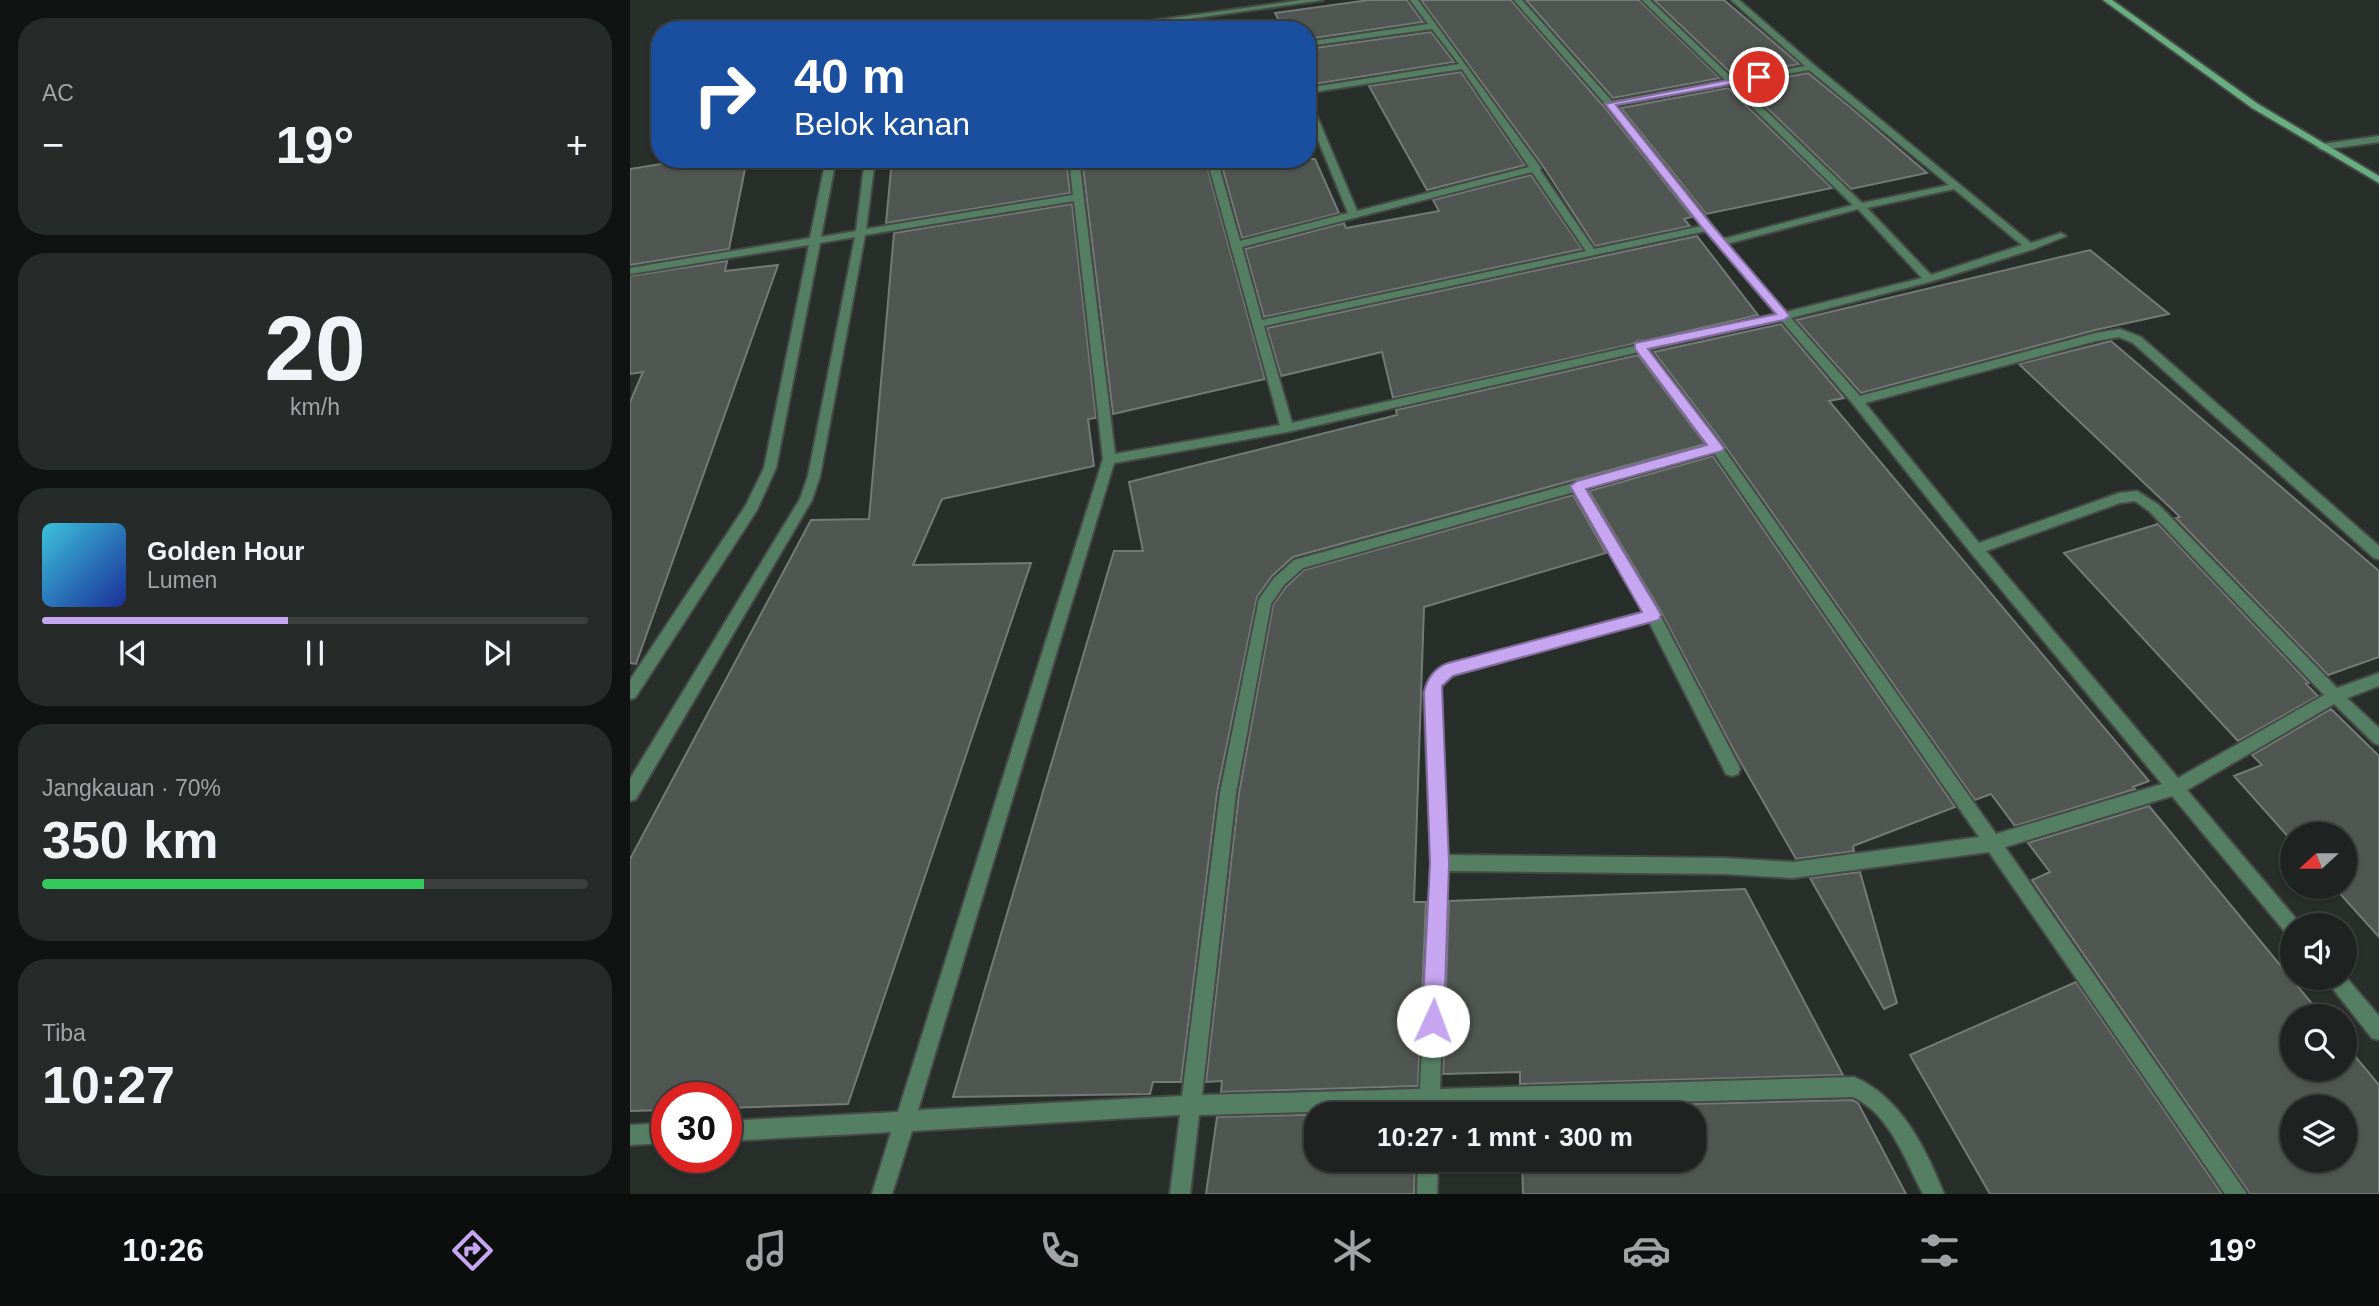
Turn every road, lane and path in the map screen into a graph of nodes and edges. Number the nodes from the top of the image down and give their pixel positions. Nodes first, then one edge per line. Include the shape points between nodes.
1 (1319, 0) edge
2 (1413, 0) edge
3 (1518, 0) edge
4 (1646, 0) edge
5 (1735, 0) edge
6 (2107, 0) edge
7 (1158, 21) edge
8 (1433, 26) junction
9 (1316, 43) edge
10 (1464, 66) junction
11 (1811, 67) junction
12 (1733, 82) junction
13 (1316, 90) edge
14 (1610, 104) junction
15 (1316, 124) edge
16 (2379, 139) edge
17 (2322, 147) junction
18 (829, 168) edge
19 (869, 168) edge
20 (1075, 168) edge
21 (1215, 168) edge
22 (1536, 168) junction
23 (2379, 180) edge
24 (1957, 186) junction
25 (1080, 197) junction
26 (1860, 206) junction
27 (1354, 216) junction
28 (1708, 228) junction
29 (860, 235) junction
30 (2061, 236) dead end
31 (817, 241) junction
32 (1721, 242) junction
33 (1237, 245) junction
34 (2031, 247) junction
35 (1592, 253) junction
36 (630, 271) edge
37 (1929, 279) junction
38 (1784, 316) junction
39 (1258, 324) junction
40 (1640, 346) junction
41 (1857, 401) junction
42 (1287, 428) junction
43 (1717, 448) junction
44 (1109, 459) junction
45 (1577, 486) junction
46 (1976, 549) junction
47 (2379, 554) edge
48 (1653, 615) junction
49 (2379, 679) edge
50 (630, 693) edge
51 (2335, 696) junction
52 (2379, 738) edge
53 (1732, 769) dead end
54 (2177, 787) junction
55 (630, 794) edge
56 (1990, 844) junction
57 (1439, 863) junction
58 (2280, 913) edge
59 (2345, 990) edge
60 (2379, 1031) edge
61 (1416, 1102) edge
62 (1429, 1102) edge
63 (1550, 1102) edge
64 (1192, 1105) junction
65 (904, 1122) junction
66 (742, 1129) edge
67 (651, 1134) edge
68 (630, 1135) edge
69 (1428, 1172) edge
70 (882, 1194) edge
71 (1180, 1194) edge
72 (1427, 1194) edge
73 (1934, 1194) edge
74 (2236, 1194) edge

1 - 7 street
2 - 8 street
3 - 14 street
4 - 12 street
5 - 11 street
6 - 17 main road via 2255,106
8 - 9 street
8 - 10 street
10 - 13 street
10 - 22 street
11 - 12 street
11 - 24 street
12 - 14 street
12 - 26 street
14 - 28 street
15 - 27 street
16 - 17 street
17 - 23 main road
18 - 31 street
19 - 29 street
20 - 25 street
21 - 33 street
22 - 27 street
22 - 35 street
24 - 26 street
24 - 34 street
25 - 29 street
25 - 44 street
26 - 32 street
26 - 37 street
27 - 33 street
28 - 32 street
28 - 35 street
29 - 31 street
29 - 55 street via 806,500
30 - 34 street
31 - 36 street
31 - 50 street via 770,468 752,507
32 - 38 street
33 - 39 street
34 - 37 street
35 - 39 street
37 - 38 street
38 - 40 street
38 - 41 street
39 - 42 street
40 - 42 street
40 - 43 street
41 - 46 street
41 - 47 street via 2120,333 2137,340
42 - 44 street
43 - 45 street
43 - 56 street
44 - 65 street
45 - 48 street
45 - 64 street via 1298,565 1285,574 1264,603 1228,793
46 - 51 street via 2119,498 2137,496 2154,508
46 - 54 street
48 - 53 street
48 - 57 street via 1440,675 1432,692
49 - 51 street
51 - 52 street
51 - 54 street
54 - 56 street
54 - 58 street
56 - 57 street via 1793,870
56 - 74 street
57 - 62 street
59 - 60 street
61 - 64 street via 1408,1098
63 - 73 street via 1854,1087 1878,1099 1891,1116
64 - 65 street
64 - 71 street
65 - 66 street
65 - 70 street
67 - 68 street
69 - 72 street

